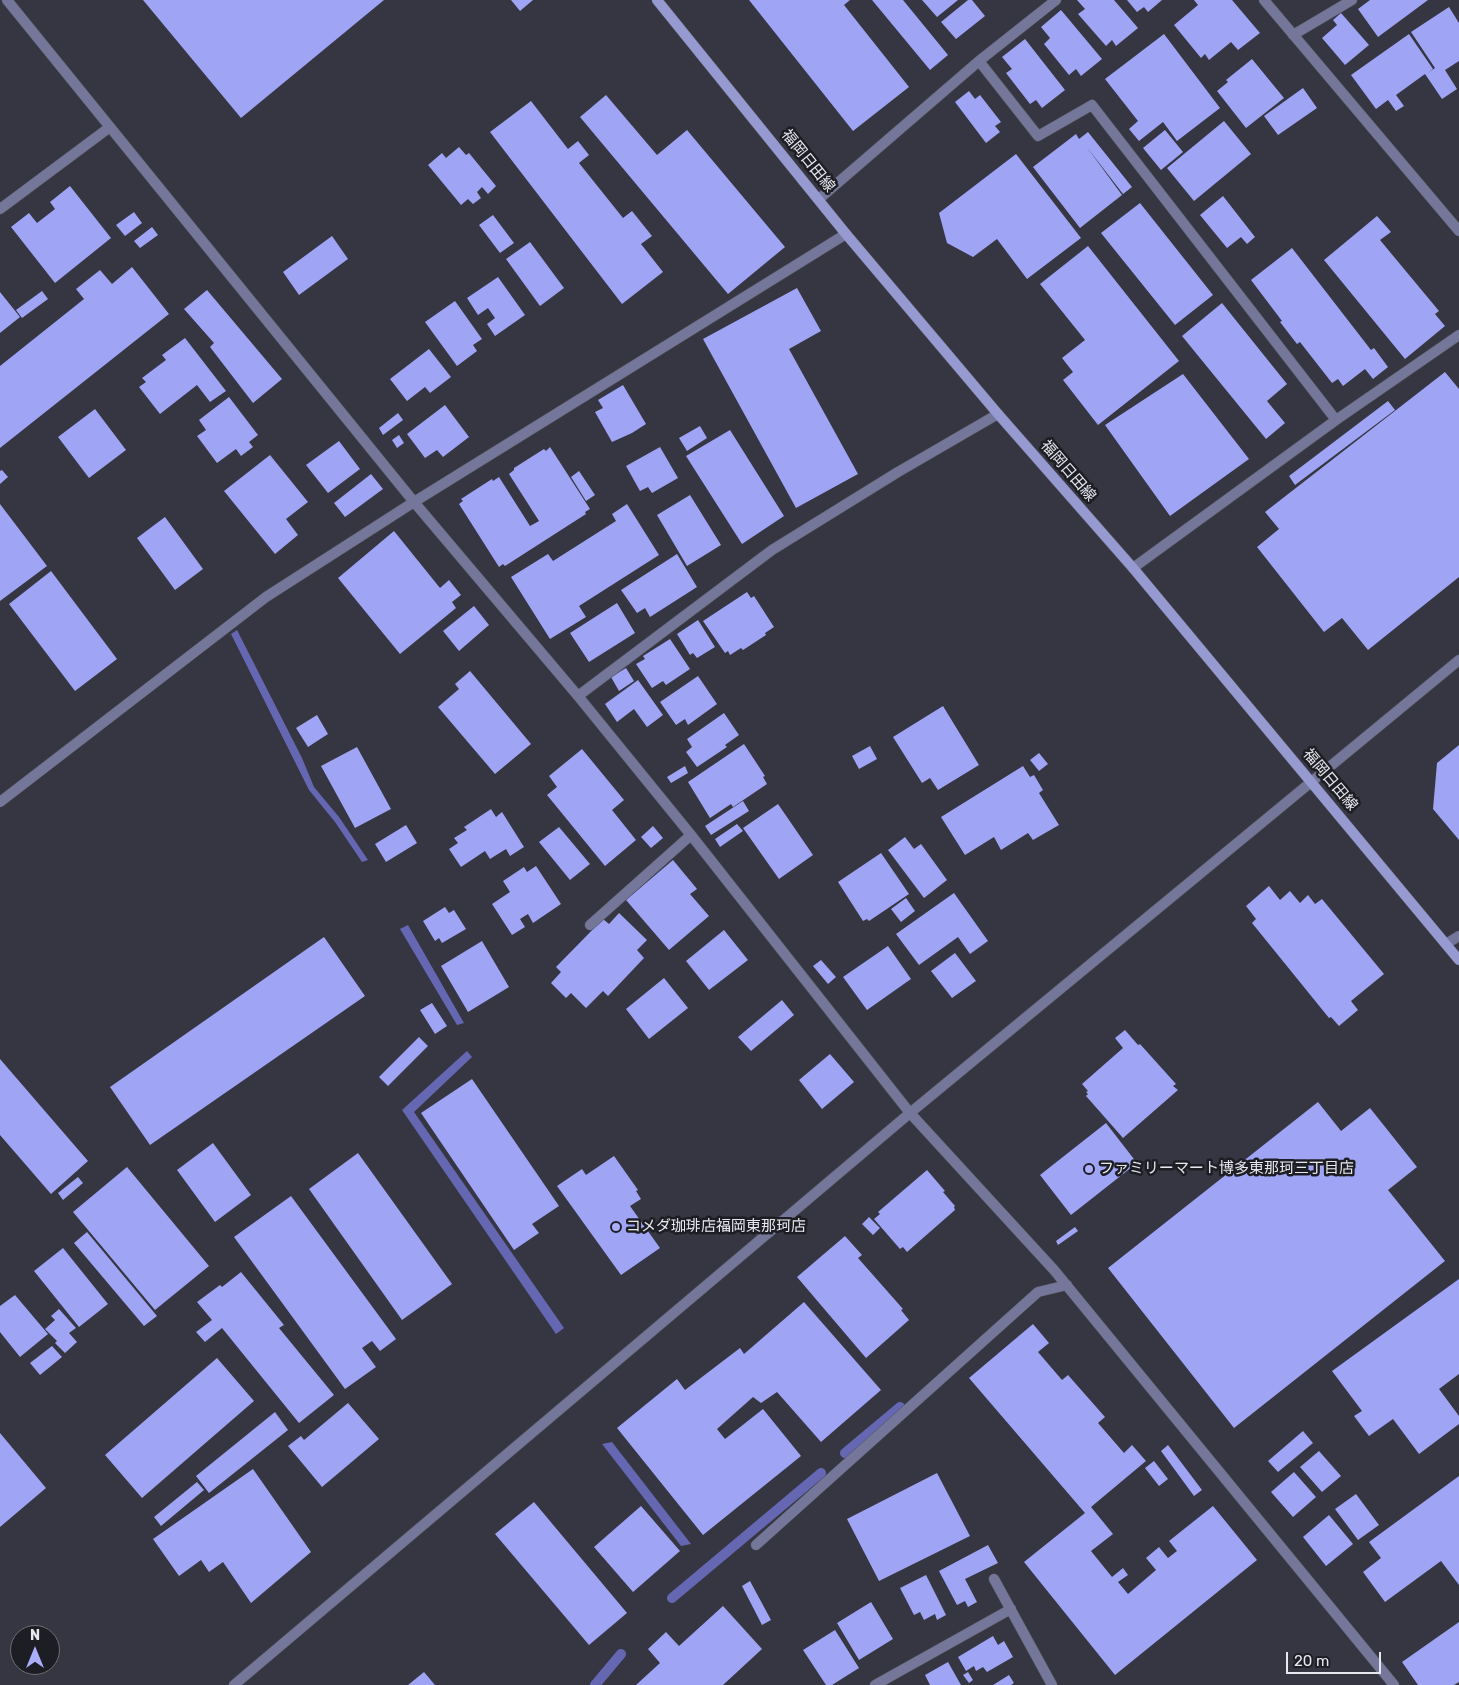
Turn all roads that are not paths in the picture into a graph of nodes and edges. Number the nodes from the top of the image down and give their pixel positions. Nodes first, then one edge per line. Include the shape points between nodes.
1 (7, 0) edge
2 (658, 0) edge
3 (1056, 0) edge
4 (1264, 0) edge
5 (1352, 0) edge
6 (1293, 35) junction
7 (979, 62) junction
8 (110, 127) junction
9 (820, 199) junction
10 (0, 209) edge
11 (1459, 231) edge
12 (846, 234) junction
13 (1459, 335) edge
14 (998, 414) junction
15 (1336, 420) junction
16 (414, 502) junction
17 (1133, 568) junction
18 (1459, 660) edge
19 (578, 696) junction
20 (1311, 782) junction
21 (0, 802) edge
22 (691, 834) junction
23 (590, 925) dead end
24 (1459, 936) edge
25 (1446, 944) junction
26 (1459, 960) edge
27 (910, 1113) junction
28 (1066, 1285) junction
29 (756, 1545) dead end
30 (994, 1579) dead end
31 (1011, 1609) junction
32 (1389, 1684) edge
33 (234, 1685) edge
34 (876, 1685) edge
35 (1052, 1685) edge

1 - 8 street
2 - 9 main road, 福岡日田線
3 - 7 street
4 - 6 street
5 - 6 street
6 - 11 street
7 - 9 street
7 - 15 street via 1038,136 1092,105
8 - 10 street
8 - 16 street
9 - 12 main road, 福岡日田線
12 - 14 main road, 福岡日田線
12 - 16 street
13 - 15 street
14 - 17 main road, 福岡日田線
14 - 19 street via 772,550
15 - 17 street
16 - 19 street
16 - 21 street via 266,597
17 - 20 main road, 福岡日田線
18 - 20 street
19 - 22 street
20 - 25 main road, 福岡日田線
20 - 27 street
22 - 23 street
22 - 27 street
24 - 25 street
25 - 26 main road, 福岡日田線
27 - 28 street
27 - 33 street
28 - 29 street via 1038,1292
28 - 32 street
30 - 31 street
31 - 34 street
31 - 35 street

